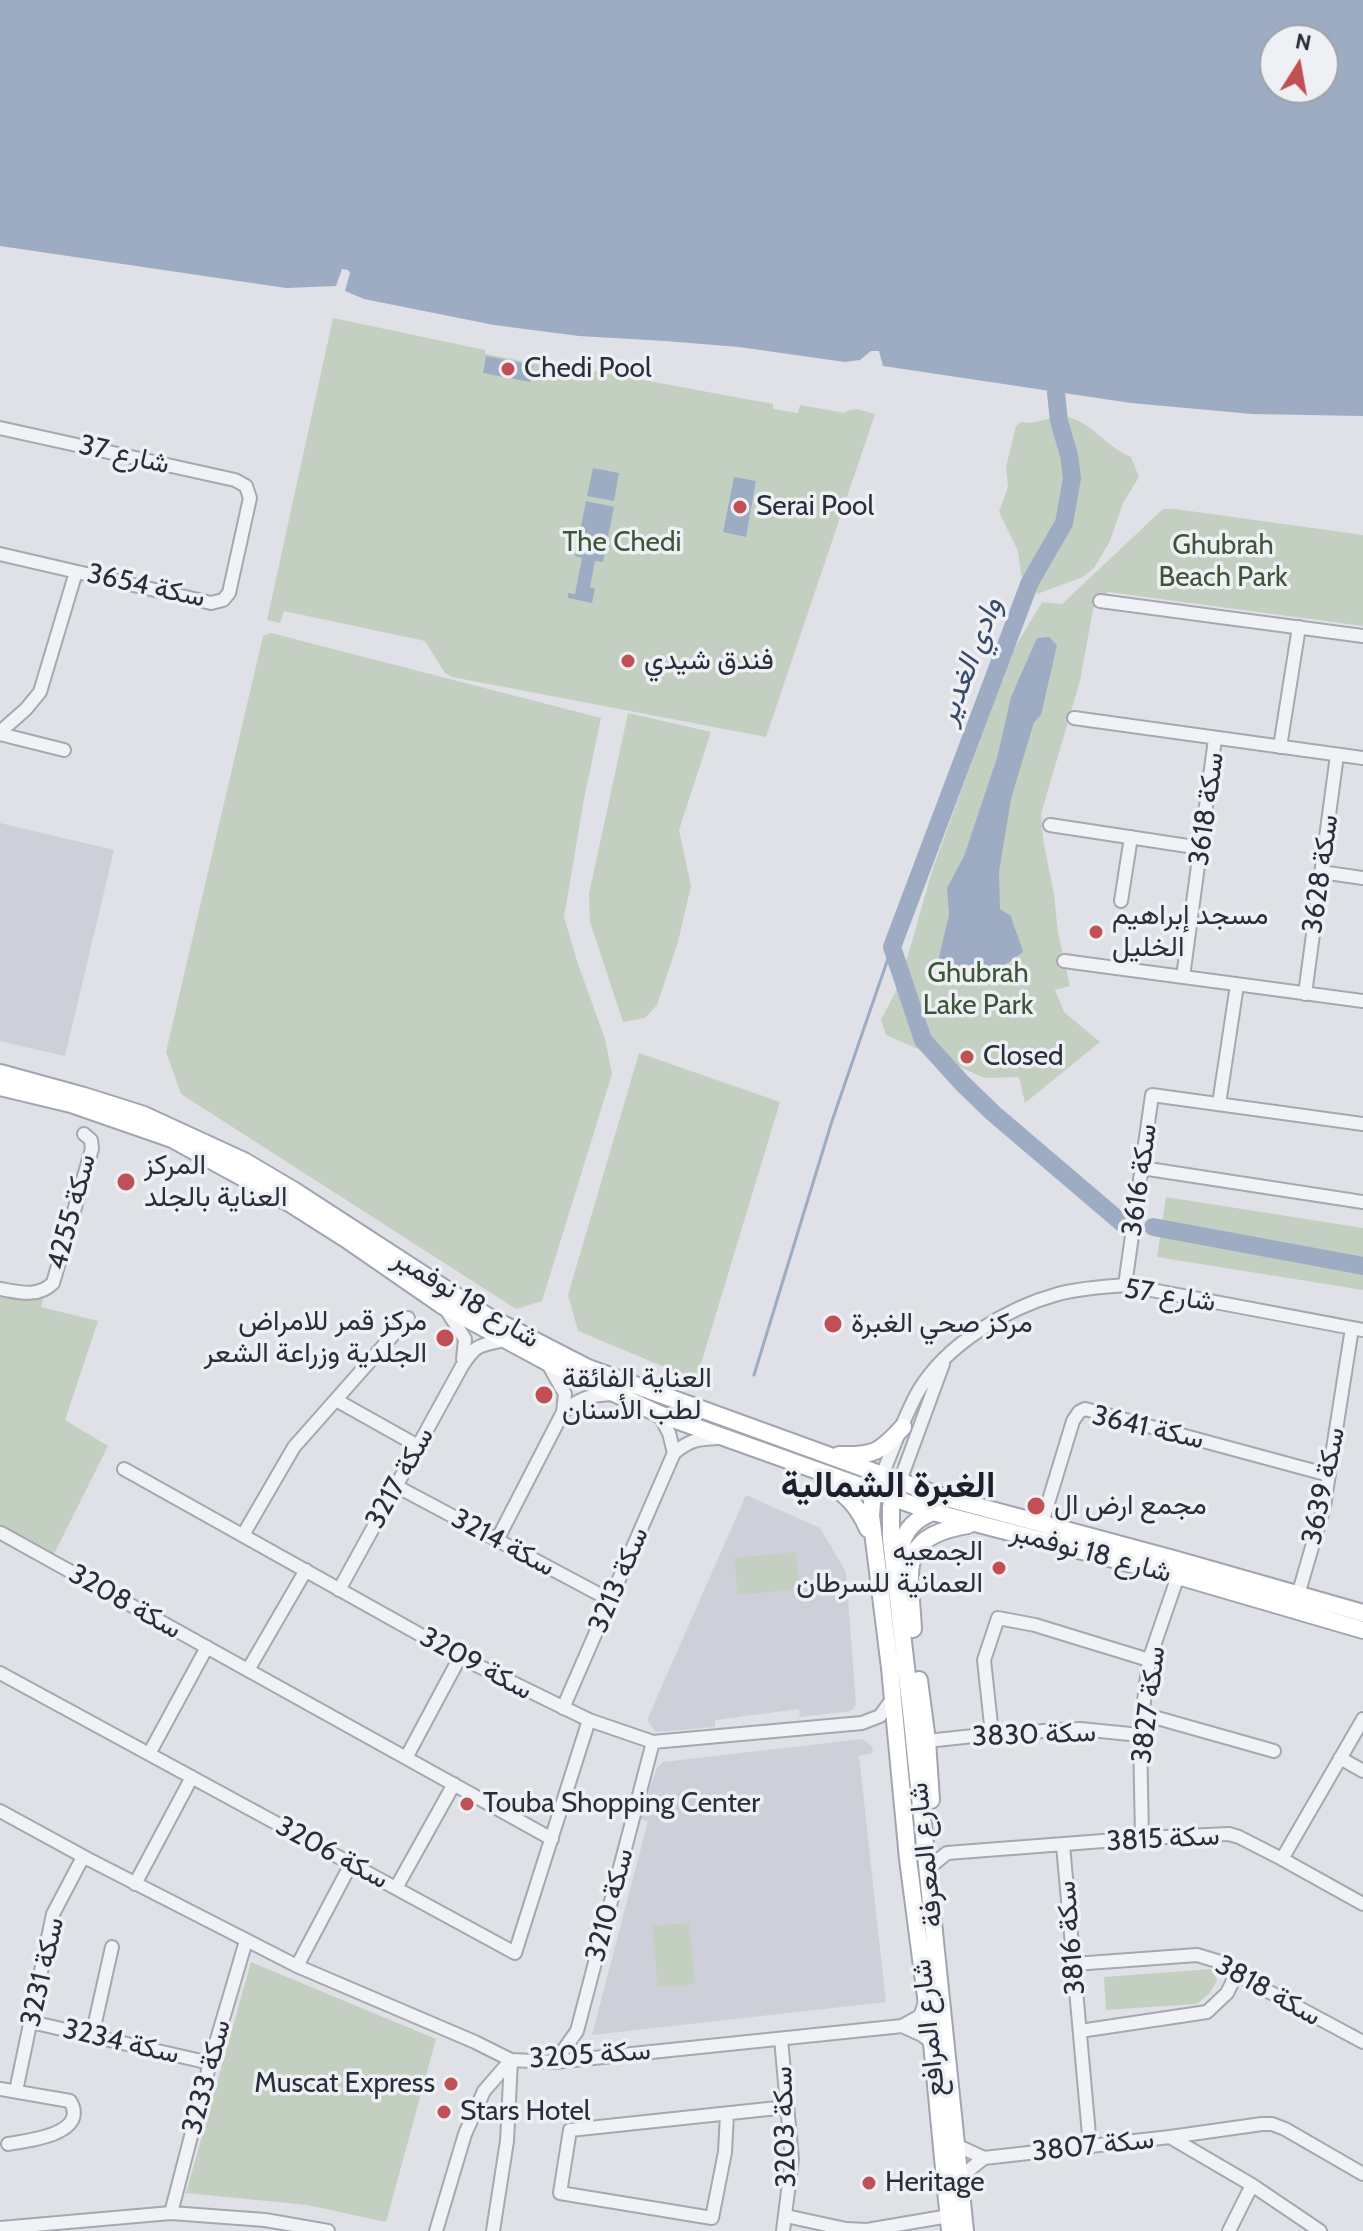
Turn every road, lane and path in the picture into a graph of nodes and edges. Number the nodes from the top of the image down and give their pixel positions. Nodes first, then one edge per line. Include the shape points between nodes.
1 (0, 428) edge
2 (246, 486) joint
3 (0, 554) edge
4 (76, 572) junction
5 (1100, 601) dead end
6 (1299, 627) junction
7 (1363, 636) edge
8 (1074, 718) dead end
9 (0, 733) edge
10 (1215, 739) junction
11 (1280, 747) junction
12 (64, 750) dead end
13 (1337, 755) junction
14 (1363, 758) edge
15 (1050, 825) dead end
16 (1131, 837) junction
17 (1201, 848) junction
18 (1321, 872) junction
19 (1363, 878) edge
20 (1121, 901) dead end
21 (1064, 961) dead end
22 (1183, 977) junction
23 (1237, 985) junction
24 (1305, 994) junction
25 (1363, 1001) edge
26 (0, 1065) edge
27 (0, 1073) edge
28 (0, 1087) edge
29 (52, 1087) junction
30 (1219, 1104) junction
31 (1363, 1124) edge
32 (84, 1134) dead end
33 (1142, 1168) junction
34 (1363, 1202) edge
35 (1125, 1285) junction
36 (0, 1289) edge
37 (443, 1306) junction
38 (408, 1318) dead end
39 (1357, 1329) edge
40 (505, 1340) junction
41 (945, 1358) junction
42 (547, 1362) junction
43 (462, 1366) junction
44 (614, 1394) junction
45 (336, 1400) junction
46 (563, 1412) junction
47 (659, 1414) junction
48 (903, 1427) junction
49 (722, 1438) junction
50 (418, 1446) junction
51 (674, 1453) junction
52 (826, 1455) junction
53 (794, 1462) junction
54 (124, 1469) dead end
55 (882, 1475) junction
56 (1329, 1475) junction
57 (900, 1481) junction
58 (396, 1486) junction
59 (875, 1492) junction
60 (894, 1499) junction
61 (933, 1512) junction
62 (974, 1523) junction
63 (1042, 1523) junction
64 (0, 1535) edge
65 (243, 1535) junction
66 (497, 1540) junction
67 (874, 1546) junction
68 (306, 1570) junction
69 (1178, 1576) junction
70 (897, 1577) junction
71 (339, 1590) junction
72 (1298, 1595) junction
73 (610, 1600) junction
74 (1363, 1613) edge
75 (1363, 1630) edge
76 (207, 1647) junction
77 (460, 1657) junction
78 (1149, 1660) junction
79 (248, 1670) junction
80 (0, 1673) edge
81 (893, 1698) junction
82 (563, 1708) junction
83 (1143, 1714) junction
84 (1363, 1719) edge
85 (589, 1720) junction
86 (862, 1723) junction
87 (992, 1734) junction
88 (896, 1735) junction
89 (1140, 1735) junction
90 (927, 1741) junction
91 (653, 1742) junction
92 (1274, 1751) dead end
93 (149, 1754) junction
94 (406, 1758) junction
95 (1340, 1758) junction
96 (1363, 1771) edge
97 (192, 1777) junction
98 (454, 1784) junction
99 (0, 1811) edge
100 (923, 1832) junction
101 (1142, 1838) junction
102 (552, 1839) junction
103 (1063, 1845) junction
104 (947, 1853) junction
105 (83, 1857) junction
106 (1282, 1859) junction
107 (351, 1864) junction
108 (928, 1877) junction
109 (135, 1884) junction
110 (396, 1888) junction
111 (1363, 1904) edge
112 (246, 1941) junction
113 (112, 1947) dead end
114 (1074, 1964) junction
115 (297, 1966) junction
116 (1234, 1973) junction
117 (927, 2000) junction
118 (31, 2022) junction
119 (902, 2026) junction
120 (1080, 2031) junction
121 (92, 2036) junction
122 (781, 2039) junction
123 (1363, 2042) edge
124 (932, 2043) junction
125 (511, 2060) junction
126 (555, 2062) junction
127 (210, 2063) junction
128 (0, 2089) edge
129 (16, 2091) junction
130 (787, 2107) junction
131 (727, 2114) junction
132 (1170, 2137) junction
133 (8, 2144) dead end
134 (956, 2145) junction
135 (1090, 2146) junction
136 (984, 2158) junction
137 (1363, 2174) edge
138 (959, 2178) junction
139 (1252, 2185) junction
140 (171, 2213) junction
141 (786, 2216) junction
142 (949, 2224) edge
143 (108, 2225) edge
144 (264, 2226) edge
145 (0, 2228) edge
146 (328, 2231) edge
147 (436, 2231) edge
148 (493, 2231) edge
149 (783, 2231) edge
150 (867, 2231) edge
151 (965, 2231) edge
152 (1229, 2231) edge
153 (1320, 2231) edge

1 - 2 street, شارع 37
2 - 4 street, سكة 3654 via 250,498 229,593 223,600 211,603
3 - 4 street, سكة 3654
4 - 9 street via 40,692
5 - 6 street
6 - 7 street
6 - 11 street
8 - 10 street
9 - 12 street
10 - 11 street, سكة 3618
10 - 17 street, سكة 3618
11 - 13 street, سكة 3618
13 - 14 street, سكة 3618
13 - 18 street, سكة 3628
15 - 16 street
16 - 17 street
16 - 20 street
17 - 22 street, سكة 3618
18 - 19 street
18 - 24 street, سكة 3628
21 - 22 street
22 - 23 street
23 - 24 street
23 - 30 street
24 - 25 street
26 - 29 main road
27 - 29 main road, شارع 18 نوفمبر
28 - 37 main road, شارع 18 نوفمبر via 71,1104 172,1139 291,1204
29 - 52 main road, شارع 18 نوفمبر via 144,1115 244,1161 487,1316 588,1368
30 - 31 street, سكة 3616
30 - 33 street, سكة 3616 via 1152,1095
32 - 36 street, سكة 4255 via 92,1149 53,1283 44,1292 28,1294
33 - 34 street
33 - 35 street, سكة 3616
35 - 39 street, شارع 57
35 - 41 street, شارع 57 via 1035,1302 991,1322
37 - 40 main road, شارع 18 نوفمبر
37 - 43 street via 465,1339
38 - 45 street
39 - 56 street, سكة 3639
40 - 42 main road, شارع 18 نوفمبر
40 - 43 street, سكة 3217 via 473,1349
41 - 48 street, شارع 57 via 920,1390
41 - 57 street
42 - 44 main road, شارع 18 نوفمبر
42 - 46 street via 565,1394
43 - 50 street, سكة 3217
44 - 46 street via 577,1400
44 - 47 main road, شارع 18 نوفمبر
45 - 50 street
45 - 65 street via 294,1447
46 - 66 street
47 - 49 main road, شارع 18 نوفمبر
47 - 51 street
48 - 52 main road via 873,1453
48 - 55 street, شارع 57
49 - 51 street via 685,1443
49 - 53 main road, شارع 18 نوفمبر
50 - 58 street, سكة 3217
51 - 73 street, سكة 3213
52 - 55 main road, شارع 18 نوفمبر
53 - 59 main road, شارع 18 نوفمبر
53 - 67 main road via 850,1498
54 - 65 street, سكة 3209
55 - 57 main road, شارع 18 نوفمبر
55 - 59 main road
56 - 63 street, سكة 3641 via 1085,1409 1073,1421
56 - 72 street, سكة 3639
57 - 60 main road, شارع المعرفة
57 - 63 main road, شارع 18 نوفمبر
58 - 66 street, سكة 3214
58 - 71 street, سكة 3217
59 - 60 main road, شارع 18 نوفمبر
59 - 67 main road, شارع المرافع
60 - 61 main road, شارع 18 نوفمبر
60 - 70 main road, شارع المعرفة via 890,1521
61 - 62 main road, شارع 18 نوفمبر
61 - 70 main road via 919,1517 904,1537
62 - 69 main road, شارع 18 نوفمبر
62 - 90 main road via 936,1533 912,1556 913,1630
63 - 72 main road, شارع 18 نوفمبر
64 - 76 street, سكة 3208
65 - 68 street, سكة 3209
66 - 73 street, سكة 3214
67 - 81 main road, شارع المرافع
68 - 71 street, سكة 3209
68 - 79 street
69 - 75 main road, شارع 18 نوفمبر
69 - 78 street, سكة 3827
70 - 100 main road, شارع المعرفة
71 - 77 street, سكة 3209
72 - 74 main road, شارع 18 نوفمبر
73 - 82 street, سكة 3213
76 - 79 street, سكة 3208
76 - 93 street
77 - 82 street, سكة 3209
77 - 94 street
78 - 83 street, سكة 3827
78 - 87 street via 998,1618 984,1660
79 - 94 street, سكة 3208
80 - 93 street, سكة 3206
81 - 86 street via 880,1716
81 - 88 main road, شارع المرافع
82 - 85 street, سكة 3209
83 - 89 street, سكة 3827
83 - 92 street
84 - 95 street
85 - 91 street, سكة 3209
85 - 102 street
86 - 88 street, سكة 3209
86 - 91 street, سكة 3209
87 - 89 street, سكة 3830 via 1080,1729
87 - 90 street, سكة 3830
88 - 117 main road, شارع المرافع
89 - 101 street, سكة 3827
90 - 100 main road via 931,1804
91 - 126 street, سكة 3210 via 577,2031
93 - 97 street, سكة 3206
94 - 98 street, سكة 3208
95 - 96 street
95 - 106 street
97 - 107 street, سكة 3206
97 - 109 street
98 - 102 street, سكة 3208
98 - 110 street
99 - 105 street, سكة 3205
100 - 104 street via 934,1848
100 - 108 main road, شارع المعرفة
101 - 103 street, سكة 3815
101 - 106 street, سكة 3815 via 1229,1834
102 - 110 street, سكة 3206 via 515,1953
103 - 104 street, سكة 3815
103 - 114 street, سكة 3816
104 - 108 street via 931,1866
105 - 109 street, سكة 3205
105 - 118 street, سكة 3231 via 53,1914
106 - 111 street, سكة 3815
107 - 110 street, سكة 3206
107 - 115 street
108 - 134 main road, شارع المعرفة
109 - 112 street, سكة 3205
112 - 115 street, سكة 3205
112 - 127 street, سكة 3233
113 - 121 street
114 - 116 street, سكة 3818 via 1197,1955
114 - 120 street, سكة 3816
115 - 125 street, سكة 3205
116 - 120 street, سكة 3816 via 1227,1993 1207,2012
116 - 123 street, سكة 3818
117 - 119 street via 920,2016
117 - 124 main road, شارع المرافع
118 - 121 street, سكة 3234
118 - 129 street, سكة 3231
119 - 122 street, سكة 3205
119 - 124 street
120 - 135 street, سكة 3816
121 - 127 street, سكة 3234
122 - 126 street, سكة 3205
122 - 130 street, سكة 3203
124 - 142 main road, شارع المرافع
125 - 126 street, سكة 3205
125 - 147 street via 484,2091 465,2134
125 - 148 street via 507,2141
127 - 140 street, سكة 3233
128 - 129 street
129 - 133 street via 70,2101 74,2116 42,2139
130 - 131 street
130 - 141 street, سكة 3203 via 792,2159
131 - 131 street via 712,2218 560,2193 570,2130
132 - 135 street, سكة 3807
132 - 137 street via 1272,2124
132 - 139 street, سكة 3807
134 - 136 street
134 - 138 main road, شارع المعرفة
135 - 136 street, سكة 3807
136 - 138 street
138 - 151 main road, شارع المعرفة
139 - 152 street
139 - 153 street, سكة 3807
140 - 143 street
140 - 144 street
141 - 149 street, سكة 3203
141 - 150 street
142 - 150 street
143 - 145 street
144 - 146 street

